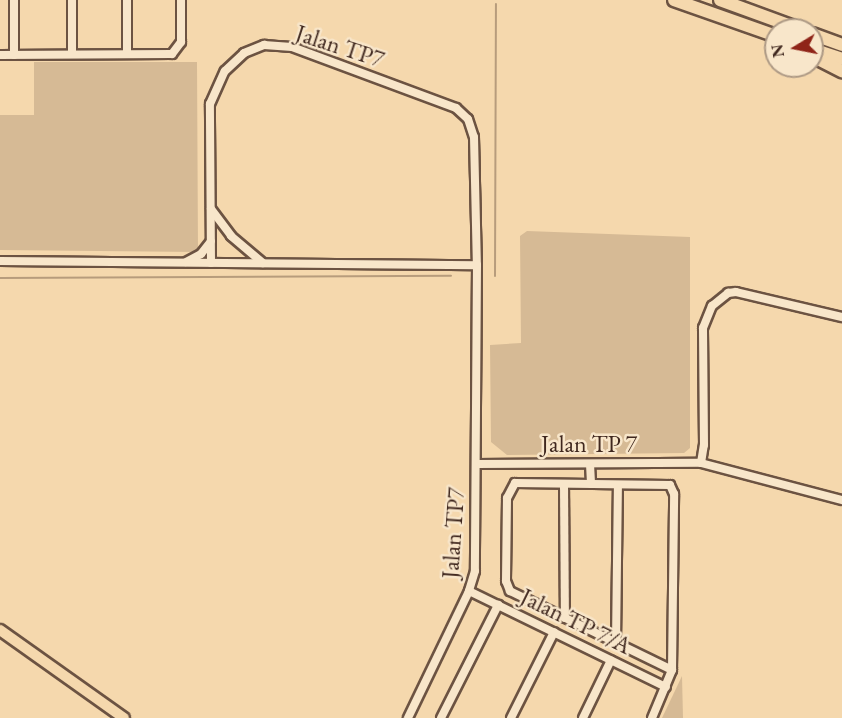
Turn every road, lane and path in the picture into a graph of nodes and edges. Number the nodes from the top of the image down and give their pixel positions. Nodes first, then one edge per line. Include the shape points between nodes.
1 (14, 0) edge
2 (72, 0) edge
3 (127, 0) edge
4 (181, 0) edge
5 (674, 0) edge
6 (720, 0) edge
7 (769, 18) edge
8 (764, 33) edge
9 (824, 38) edge
10 (841, 44) edge
11 (824, 53) edge
12 (72, 54) junction
13 (127, 54) junction
14 (0, 55) edge
15 (14, 55) junction
16 (842, 59) edge
17 (824, 62) edge
18 (842, 71) edge
19 (211, 209) junction
20 (211, 241) junction
21 (0, 261) edge
22 (185, 263) junction
23 (212, 263) junction
24 (263, 263) junction
25 (477, 265) junction
26 (842, 317) edge
27 (701, 463) junction
28 (477, 464) junction
29 (590, 464) junction
30 (564, 484) junction
31 (591, 484) junction
32 (618, 485) junction
33 (842, 500) edge
34 (469, 591) junction
35 (498, 604) junction
36 (565, 618) junction
37 (0, 630) edge
38 (554, 632) junction
39 (616, 643) junction
40 (611, 660) junction
41 (672, 670) junction
42 (666, 687) junction
43 (124, 718) edge
44 (408, 718) edge
45 (441, 718) edge
46 (511, 718) edge
47 (583, 718) edge
48 (652, 718) edge

1 - 15 street
2 - 12 street
3 - 13 street
4 - 13 street via 181,42 172,54
5 - 8 highway
6 - 7 highway
9 - 10 highway
11 - 16 highway
12 - 13 street
12 - 15 street
14 - 15 street
17 - 18 highway
19 - 20 street, Jalan TP7
19 - 24 street via 231,236
19 - 25 street, Jalan TP7 via 210,104 225,70 244,53 264,45 292,47 456,108 468,119 474,137
20 - 22 street via 201,254
20 - 23 street, Jalan TP7
21 - 22 street
22 - 23 street
23 - 24 street
24 - 25 street
25 - 28 street, Jalan TP7
26 - 27 street via 736,292 728,293 712,306 703,328
27 - 29 street, Jalan TP 7
27 - 33 street, Jalan TP 7
28 - 29 street, Jalan TP 7
28 - 34 street, Jalan TP7 via 475,571
29 - 31 street
30 - 31 street
30 - 36 street
30 - 36 street via 515,483 507,498 506,581 510,591
31 - 32 street
32 - 39 street
32 - 41 street via 668,484 674,494
34 - 35 street, Jalan TP 7/A
34 - 44 street, Jalan TP7
35 - 38 street, Jalan TP 7/A
35 - 45 street
36 - 39 street
37 - 43 main road
38 - 40 street, Jalan TP 7/A
38 - 46 street
39 - 41 street
40 - 42 street, Jalan TP 7/A
40 - 47 street
41 - 42 street
42 - 48 street

